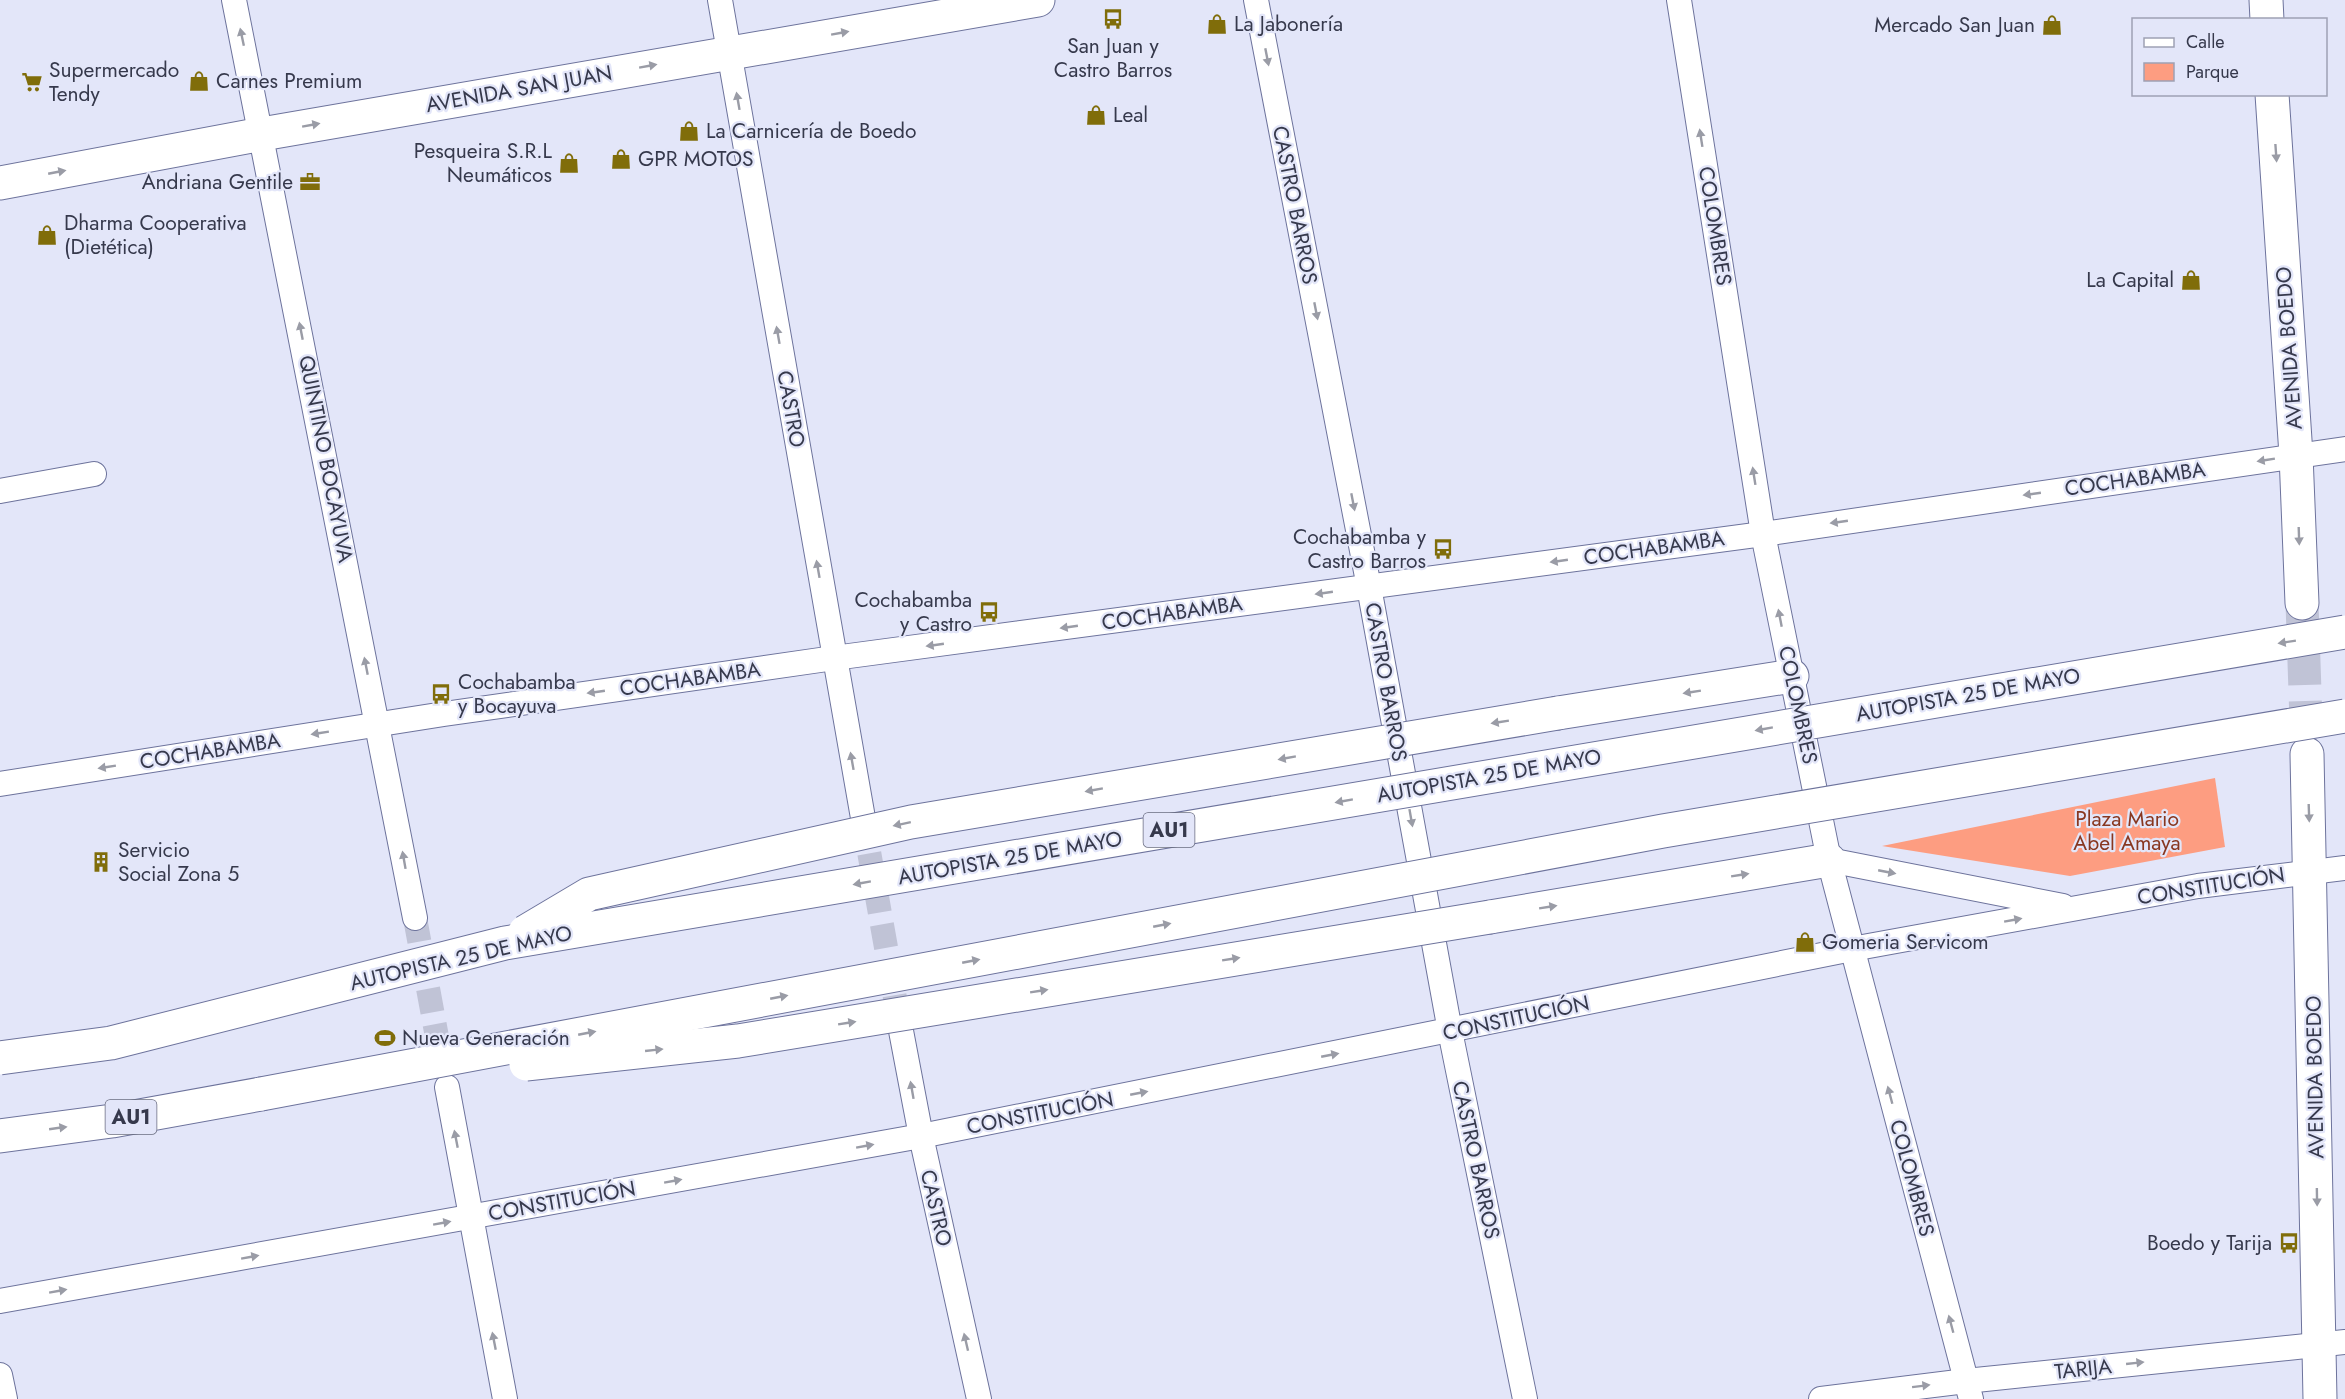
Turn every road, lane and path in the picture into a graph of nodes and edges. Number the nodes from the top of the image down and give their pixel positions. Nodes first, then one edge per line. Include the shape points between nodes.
1 (234, 0) edge
2 (720, 0) edge
3 (1038, 0) edge
4 (1256, 0) edge
5 (1680, 0) edge
6 (2266, 0) edge
7 (2267, 18) edge
8 (730, 52) junction
9 (2272, 96) edge
10 (262, 134) junction
11 (0, 183) edge
12 (2345, 449) edge
13 (2296, 455) junction
14 (94, 474) dead end
15 (0, 491) edge
16 (1763, 534) junction
17 (1369, 587) junction
18 (2302, 603) tunnel mouth
19 (2345, 632) edge
20 (834, 658) junction
21 (1792, 676) junction
22 (2345, 716) edge
23 (378, 724) junction
24 (2307, 754) tunnel mouth
25 (0, 784) edge
26 (863, 818) tunnel mouth
27 (1829, 860) junction
28 (2345, 868) edge
29 (2311, 871) junction
30 (2077, 909) junction
31 (415, 918) tunnel mouth
32 (506, 943) junction
33 (1852, 949) junction
34 (898, 1015) tunnel mouth
35 (1450, 1031) junction
36 (0, 1058) edge
37 (447, 1087) tunnel mouth
38 (261, 1094) junction
39 (0, 1136) edge
40 (921, 1136) junction
41 (471, 1217) junction
42 (0, 1301) edge
43 (2332, 1343) edge
44 (0, 1375) edge
45 (1968, 1390) edge
46 (5, 1399) edge
47 (505, 1399) edge
48 (979, 1399) edge
49 (1525, 1399) edge
50 (1821, 1399) edge
51 (2320, 1399) edge

10 -> 1 street, QUINTINO BOCAYUVA
2 - 8 street, CASTRO
8 -> 3 main road, AVENIDA SAN JUAN
4 -> 17 street, CASTRO BARROS
16 -> 5 street, COLOMBRES
6 - 7 main road
10 -> 8 main road, AVENIDA SAN JUAN
20 -> 8 street, CASTRO
9 -> 13 main road, AVENIDA BOEDO
11 -> 10 main road, AVENIDA SAN JUAN
23 -> 10 street, QUINTINO BOCAYUVA
12 - 13 street, COCHABAMBA
13 -> 16 street, COCHABAMBA
13 -> 18 main road, AVENIDA BOEDO
14 - 15 street
16 -> 17 street, COCHABAMBA
21 -> 16 street, COLOMBRES
17 -> 20 street, COCHABAMBA
17 -> 35 street, CASTRO BARROS
19 -> 32 main road, AUTOPISTA 25 DE MAYO / AU1, bridge
20 -> 23 street, COCHABAMBA
26 -> 20 street, CASTRO
21 - 27 street, COLOMBRES
21 -> 32 main road, bridge via 911,822 589,894
38 -> 22 main road, AU1, bridge via 1664,831
23 -> 25 street, COCHABAMBA
31 -> 23 street, QUINTINO BOCAYUVA
24 -> 29 main road, AVENIDA BOEDO
27 -> 30 street, CONSTITUCIÓN
27 - 33 street, COLOMBRES
38 -> 27 main road, bridge via 738,1041
28 - 29 street, CONSTITUCIÓN
29 - 30 street, CONSTITUCIÓN via 2198,886
29 -> 43 main road, AVENIDA BOEDO
33 -> 30 street, CONSTITUCIÓN
32 - 36 main road, AUTOPISTA 25 DE MAYO / AU1, bridge via 111,1043
33 - 35 street, CONSTITUCIÓN
45 -> 33 street, COLOMBRES
40 -> 34 street, CASTRO
40 -> 35 street, CONSTITUCIÓN
35 - 49 street, CASTRO BARROS
41 -> 37 street
39 -> 38 main road, AU1
41 -> 40 street, CONSTITUCIÓN
48 -> 40 street, CASTRO
42 -> 41 street, CONSTITUCIÓN
47 -> 41 street
45 -> 43 street, TARIJA
43 - 51 main road, AVENIDA BOEDO
44 - 46 street
50 -> 45 street, TARIJA

